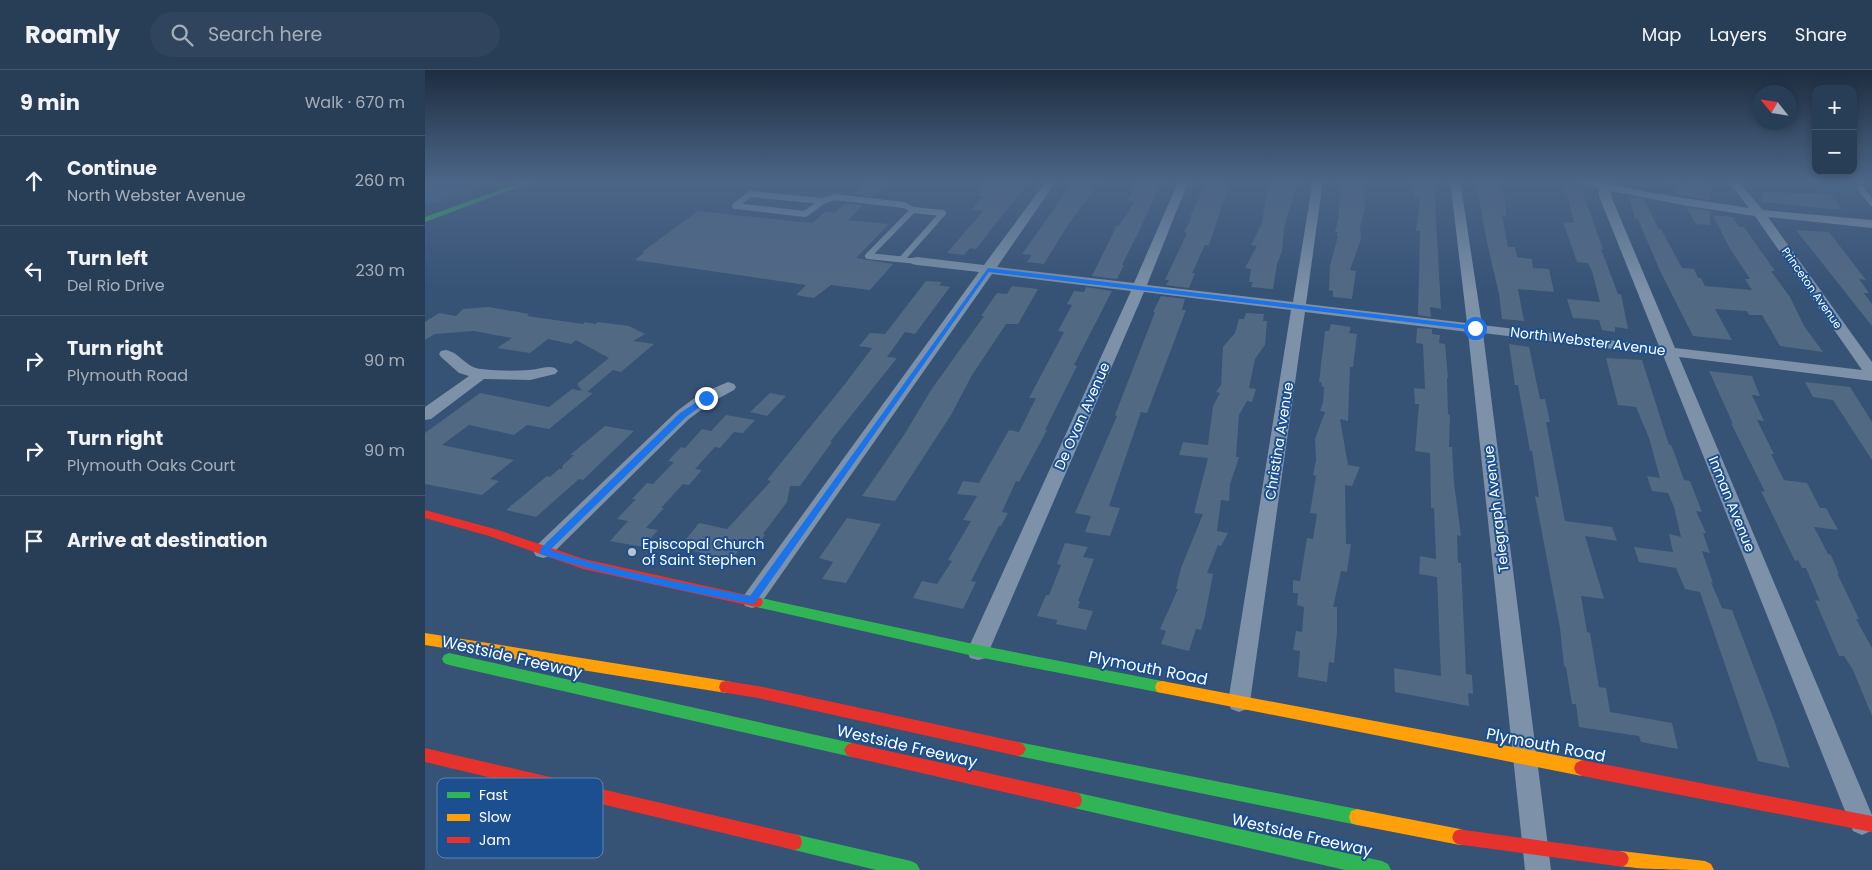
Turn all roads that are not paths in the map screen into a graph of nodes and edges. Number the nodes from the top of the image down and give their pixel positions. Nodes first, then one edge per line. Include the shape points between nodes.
1 (906, 217) edge
2 (939, 217) edge
3 (1025, 217) edge
4 (1168, 217) edge
5 (1313, 217) edge
6 (1460, 217) edge
7 (1614, 217) edge
8 (1762, 217) edge
9 (1797, 217) edge
10 (1872, 224) edge
11 (902, 259) junction
12 (917, 261) joint
13 (988, 270) junction
14 (1139, 288) junction
15 (1300, 307) junction
16 (1475, 328) junction
17 (1669, 351) junction
18 (446, 354) dead end
19 (550, 371) dead end
20 (481, 374) junction
21 (1872, 374) edge
22 (728, 387) dead end
23 (425, 415) edge
24 (425, 514) edge
25 (543, 551) junction
26 (752, 600) junction
27 (425, 639) edge
28 (978, 651) junction
29 (435, 656) dead end
30 (1239, 702) junction
31 (425, 754) edge
32 (1525, 758) junction
33 (526, 778) edge
34 (603, 796) edge
35 (1867, 823) edge
36 (911, 870) edge
37 (1382, 870) edge
38 (1538, 870) edge
39 (1705, 870) edge

1 - 11 lane via 868,256
2 - 11 lane
3 - 13 street
4 - 14 street, De Ovan Avenue
5 - 15 street, Christina Avenue
6 - 16 street, Telegraph Avenue
7 - 17 street, Inman Avenue
8 - 21 street, Princeton Avenue
9 - 10 street
11 - 12 lane
12 - 13 street, North Webster Avenue
13 - 14 street, North Webster Avenue
13 - 26 street
14 - 15 street, North Webster Avenue
14 - 28 street, De Ovan Avenue
15 - 16 street, North Webster Avenue
15 - 30 street, Christina Avenue
16 - 17 street, North Webster Avenue
16 - 32 street, Telegraph Avenue
17 - 21 street, North Webster Avenue
17 - 35 street, Inman Avenue
18 - 20 street via 464,370
19 - 20 street via 523,375
20 - 23 street
22 - 25 street via 683,415
24 - 25 main road, Plymouth Road via 491,532
25 - 26 main road, Plymouth Road via 637,577
26 - 28 main road, Plymouth Road
27 - 39 main road, bridge via 758,692 1006,747 1460,837
28 - 30 main road, Plymouth Road
29 - 37 main road, Westside Freeway
30 - 32 main road, Plymouth Road
31 - 33 main road
32 - 35 main road, Plymouth Road
32 - 38 street, Telegraph Avenue
34 - 36 main road

